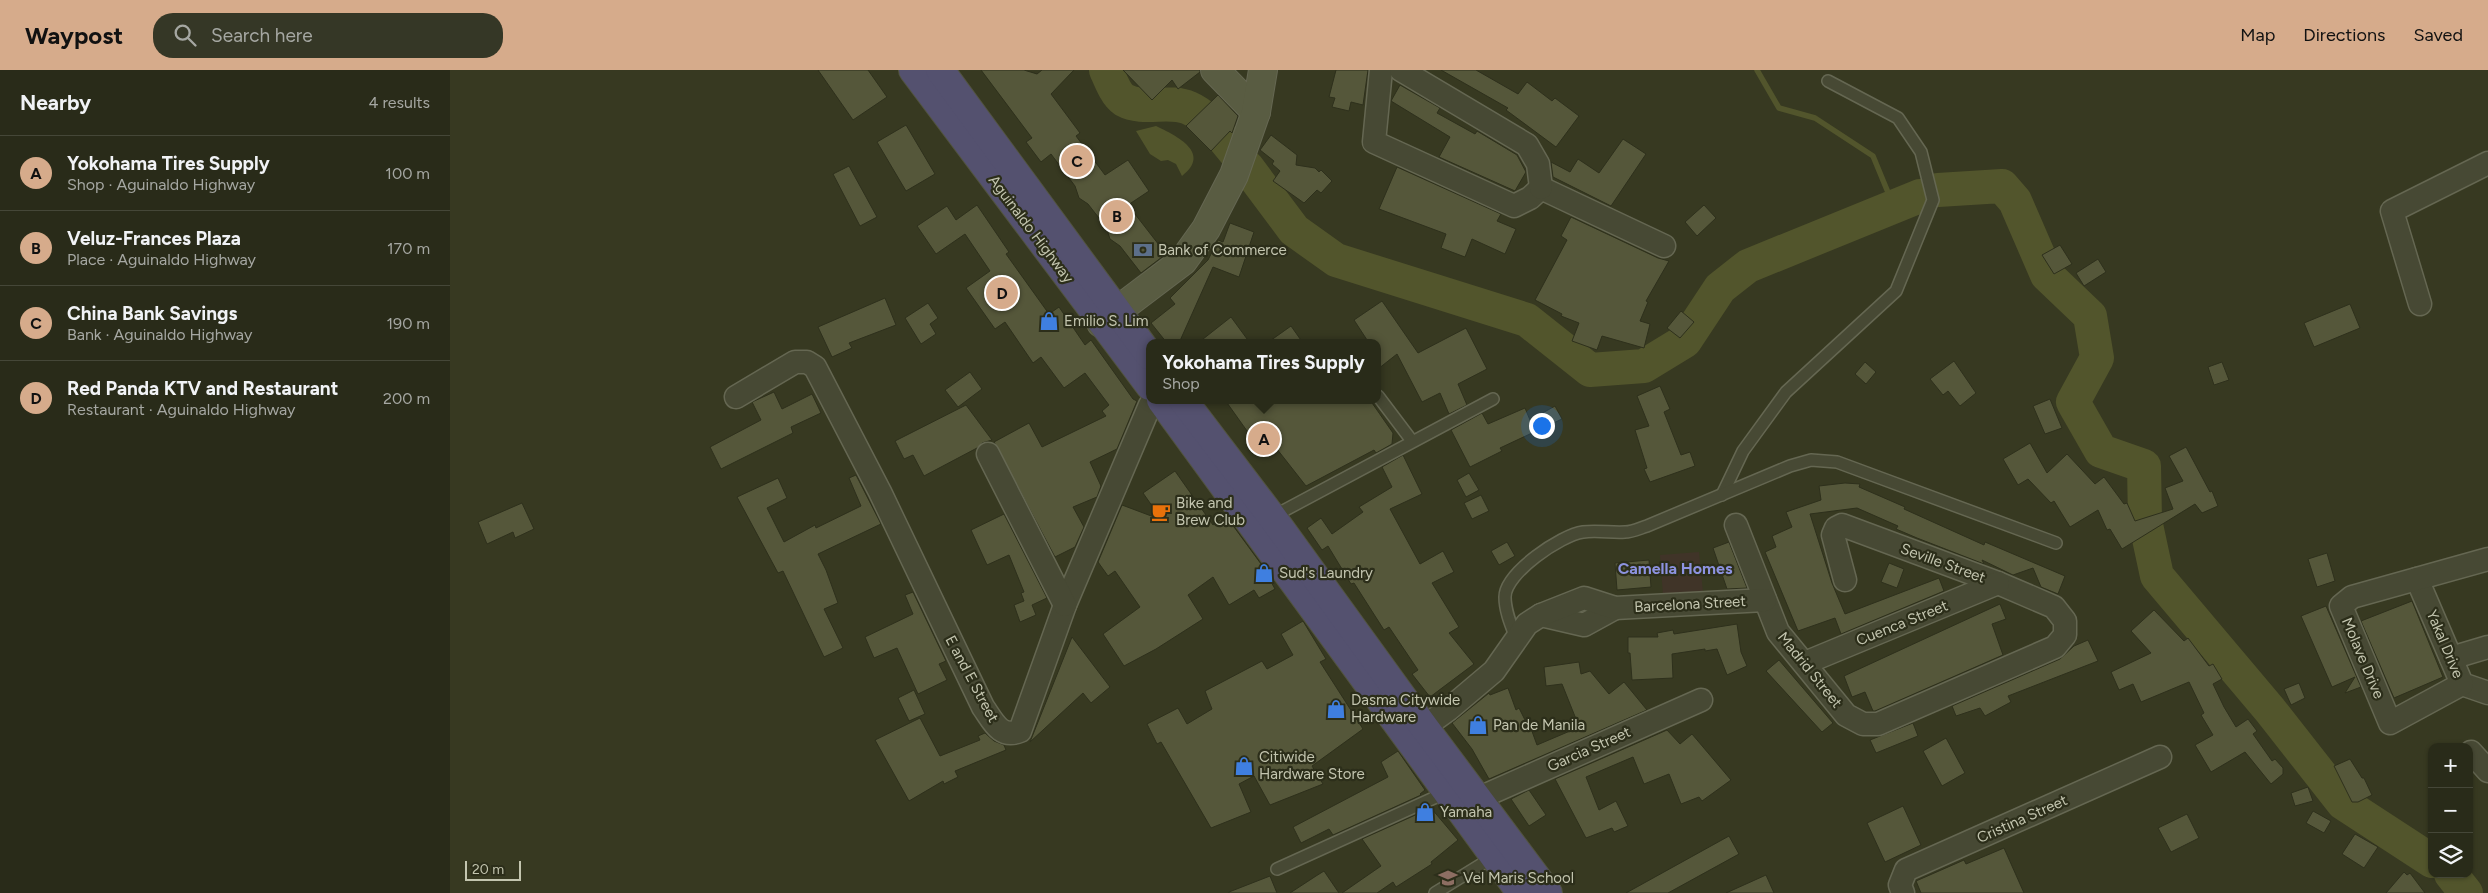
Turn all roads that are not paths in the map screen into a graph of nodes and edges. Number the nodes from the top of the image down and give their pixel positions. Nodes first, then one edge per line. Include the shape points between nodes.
1 (914, 70) edge
2 (940, 70) edge
3 (1215, 70) edge
4 (1263, 70) edge
5 (1381, 70) edge
6 (1401, 70) edge
7 (1828, 81) dead end
8 (1256, 112) junction
9 (2488, 164) edge
10 (1542, 188) junction
11 (1664, 246) dead end
12 (2420, 304) dead end
13 (1109, 317) junction
14 (1146, 352) edge
15 (1146, 379) edge
16 (736, 397) dead end
17 (1493, 399) dead end
18 (1381, 400) edge
19 (1151, 404) edge
20 (1164, 404) edge
21 (1185, 404) edge
22 (1412, 440) junction
23 (988, 454) dead end
24 (1722, 495) junction
25 (1272, 517) junction
26 (1736, 525) dead end
27 (2056, 543) dead end
28 (2488, 559) edge
29 (2417, 579) junction
30 (1845, 580) dead end
31 (1998, 583) junction
32 (1313, 591) junction
33 (1765, 600) junction
34 (1065, 605) junction
35 (1516, 638) junction
36 (2055, 647) joint
37 (2488, 647) edge
38 (2451, 658) junction
39 (1805, 663) junction
40 (2462, 684) junction
41 (2488, 693) edge
42 (1701, 700) dead end
43 (1414, 731) junction
44 (2473, 754) edge
45 (2160, 757) dead end
46 (2488, 771) edge
47 (1447, 792) junction
48 (1477, 799) junction
49 (1504, 850) junction
50 (1277, 869) dead end
51 (1434, 893) edge
52 (1521, 893) edge
53 (1548, 893) edge
54 (1903, 893) edge

1 - 13 highway, Aguinaldo Highway
2 - 13 highway, Aguinaldo Highway
3 - 8 street
4 - 8 street
5 - 10 street via 1374,142 1514,206
6 - 10 street via 1527,145 1538,164
7 - 24 lane via 1898,118 1921,152 1933,200 1896,291 1786,392 1743,451
8 - 13 street via 1234,175 1197,243 1183,261
9 - 12 street via 2392,211
10 - 11 street
13 - 14 highway, Aguinaldo Highway
13 - 15 highway, Aguinaldo Highway
16 - 34 street, E and E Street via 796,362 807,362 815,367 880,492 983,706 1001,732 1011,735 1020,732
17 - 22 lane
18 - 22 lane
19 - 34 street, E and E Street
20 - 32 highway
21 - 25 highway
22 - 25 lane
23 - 34 street
24 - 27 lane via 1800,463 1811,460 1837,462
24 - 35 lane via 1628,532 1583,532 1564,539 1535,558 1512,577 1504,596
25 - 32 highway
26 - 33 street, Madrid Street
28 - 29 street, Molave Drive
29 - 38 street, Yakal Drive
29 - 40 street, Molave Drive via 2352,597 2341,606 2390,723
30 - 31 street, Seville Street via 1834,535 1836,528 1842,525
31 - 36 street, Seville Street via 2054,608 2065,621 2066,635
31 - 39 street, Cuenca Street
32 - 43 highway
33 - 35 street, Barcelona Street via 1615,608 1584,598 1541,615 1527,624
33 - 39 street, Madrid Street via 1778,632
35 - 43 street, Barcelona Street via 1494,671
36 - 39 street, Madrid Street via 1878,724 1863,724 1846,715
37 - 38 street
38 - 40 street, Yakal Drive
40 - 41 street, Yakal Drive
42 - 48 street, Garcia Street
43 - 47 highway
43 - 48 highway
44 - 46 street
45 - 54 street, Cristina Street via 1906,870 1900,885
47 - 49 highway
47 - 50 lane
48 - 49 highway
49 - 51 lane
49 - 52 highway
49 - 53 highway

